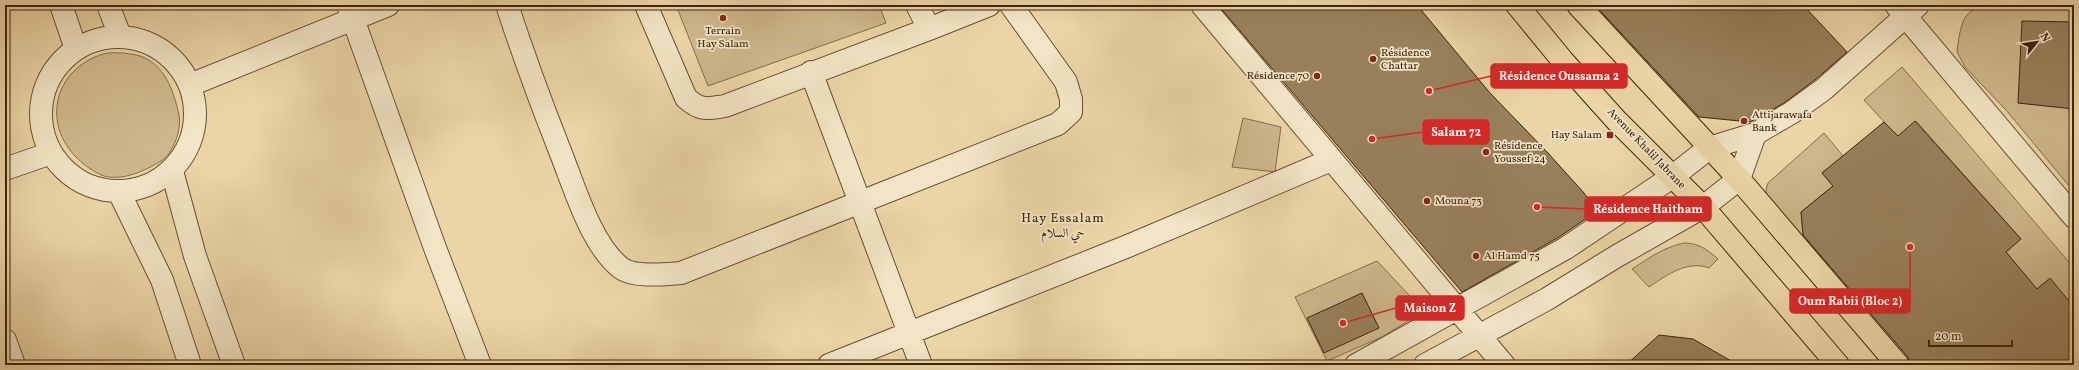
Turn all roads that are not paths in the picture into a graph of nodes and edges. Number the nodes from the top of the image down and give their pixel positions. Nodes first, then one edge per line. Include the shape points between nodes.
1 (61, 5) edge
2 (108, 5) edge
3 (388, 5) edge
4 (507, 5) edge
5 (646, 5) edge
6 (917, 5) edge
7 (989, 5) edge
8 (1011, 5) edge
9 (1202, 5) edge
10 (1517, 5) edge
11 (1578, 5) edge
12 (1907, 9) edge
13 (351, 12) edge
14 (929, 29) junction
15 (120, 36) junction
16 (76, 49) junction
17 (811, 72) junction
18 (190, 85) junction
19 (1755, 134) junction
20 (1709, 148) junction
21 (51, 153) junction
22 (1331, 160) junction
23 (5, 169) edge
24 (172, 171) junction
25 (1672, 177) junction
26 (1739, 179) junction
27 (119, 192) junction
28 (859, 203) junction
29 (1703, 207) junction
30 (2074, 217) edge
31 (1458, 310) junction
32 (909, 332) junction
33 (1478, 336) junction
34 (5, 340) edge
35 (14, 365) edge
36 (190, 365) edge
37 (234, 365) edge
38 (480, 365) edge
39 (829, 365) edge
40 (921, 365) edge
41 (1356, 365) edge
42 (1425, 365) edge
43 (1504, 365) edge
44 (1838, 365) edge
45 (1898, 365) edge

1 - 16 street
2 - 15 street
3 - 13 street
4 - 28 street via 581,205 605,252 622,270 647,275 681,273
5 - 17 street via 683,92 695,106 705,109 725,106
6 - 14 street
7 - 14 street
8 - 28 street via 1066,82 1071,99 1071,112 1058,124
9 - 22 street
10 - 25 main road, Avenue Khalil Jabrane via 1611,114
11 - 20 main road
12 - 19 street via 1824,89 1791,113
12 - 30 street
13 - 18 street
13 - 38 street via 435,248
14 - 17 street
15 - 16 street via 93,40
15 - 18 street via 142,40 162,50 178,65
16 - 21 street via 51,74 42,100 41,128
17 - 28 street
18 - 24 street via 196,107 194,130 186,152
19 - 20 street
19 - 26 street
20 - 25 street
20 - 26 main road
21 - 23 street
21 - 27 street via 68,174 92,188
22 - 31 street
22 - 32 street via 1128,246
24 - 27 street via 148,186
24 - 37 street via 195,256
25 - 29 main road, Avenue Khalil Jabrane
25 - 31 street via 1566,248
26 - 29 street
26 - 45 main road
27 - 36 street via 162,280
28 - 32 street
29 - 33 street via 1547,299
29 - 44 main road, Avenue Khalil Jabrane
31 - 33 street
31 - 41 street
32 - 39 street
32 - 40 street
33 - 42 street
33 - 43 street
34 - 35 street

